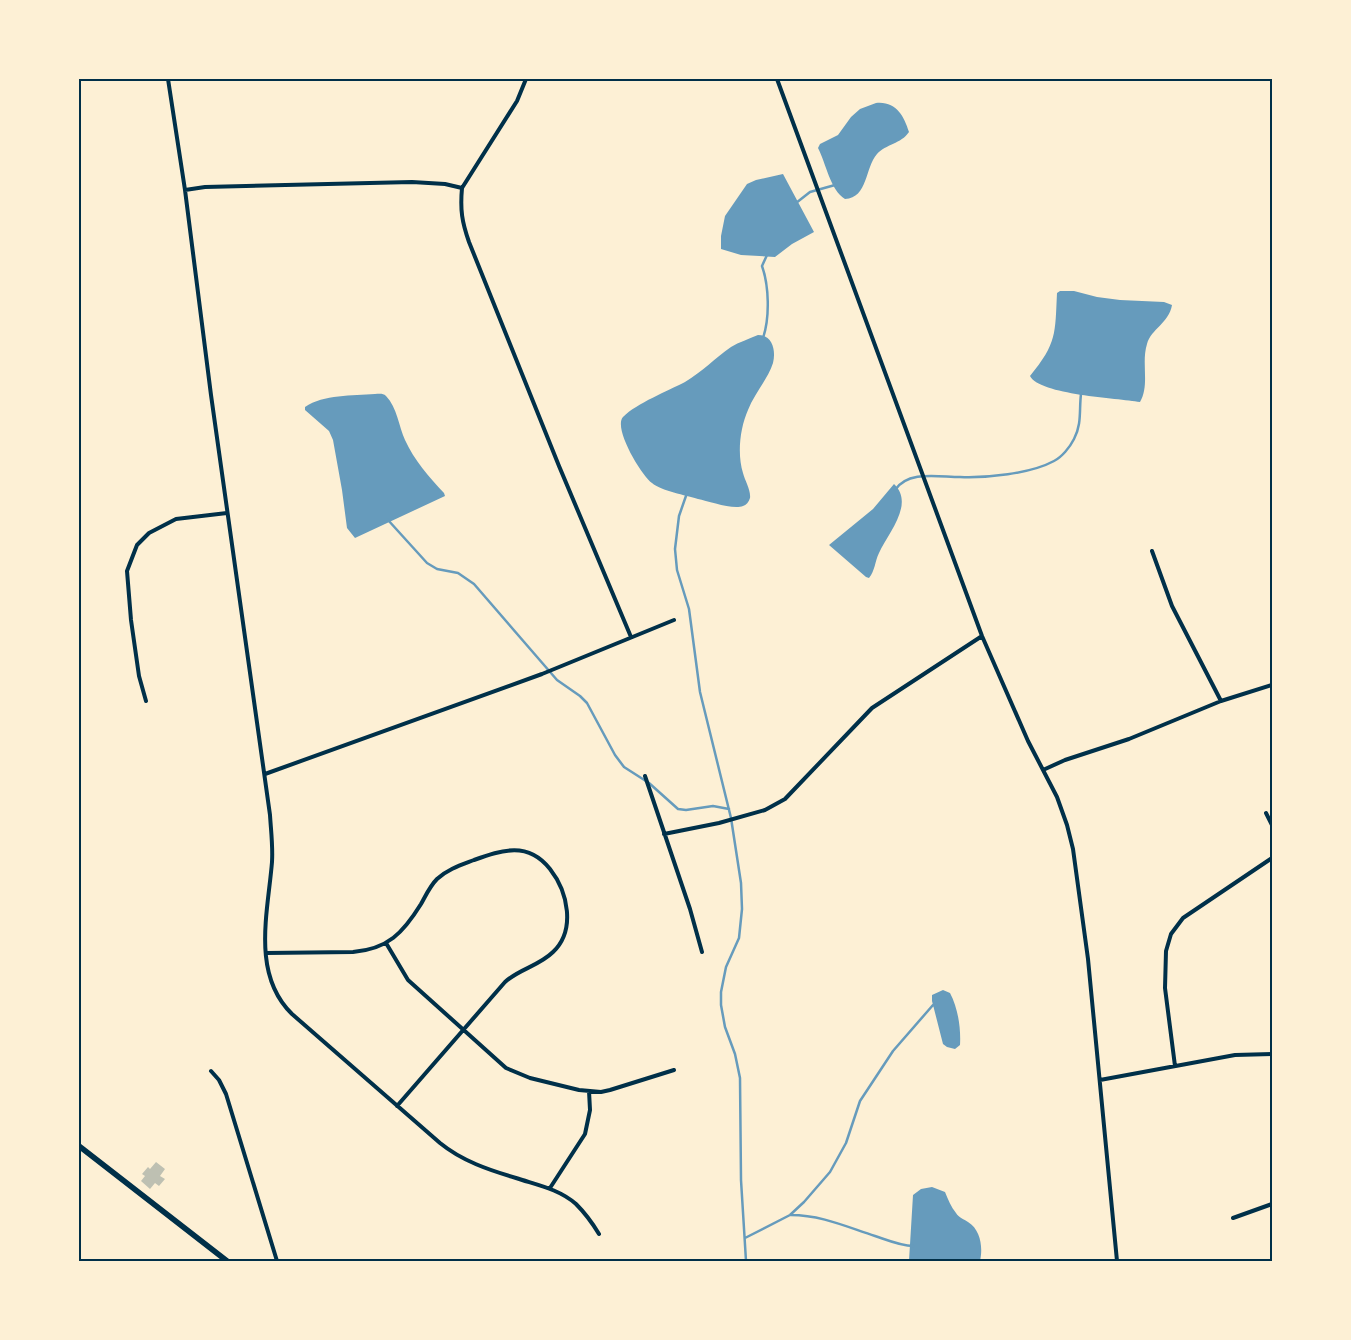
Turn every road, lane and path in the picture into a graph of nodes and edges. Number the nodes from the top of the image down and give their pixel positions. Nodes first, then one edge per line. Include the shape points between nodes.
1 (168, 79) edge
2 (526, 79) edge
3 (777, 79) edge
4 (462, 188) junction
5 (185, 190) junction
6 (227, 513) junction
7 (1152, 551) dead end
8 (674, 620) dead end
9 (982, 636) junction
10 (632, 637) junction
11 (1272, 685) edge
12 (146, 701) dead end
13 (1222, 701) junction
14 (1043, 770) junction
15 (265, 774) junction
16 (645, 776) dead end
17 (1266, 813) dead end
18 (1272, 825) edge
19 (664, 834) junction
20 (1272, 858) edge
21 (386, 943) junction
22 (702, 952) dead end
23 (266, 953) junction
24 (462, 1030) junction
25 (1272, 1054) edge
26 (1175, 1066) junction
27 (674, 1070) dead end
28 (211, 1071) dead end
29 (1100, 1080) junction
30 (589, 1091) junction
31 (397, 1106) junction
32 (79, 1146) edge
33 (550, 1188) junction
34 (1272, 1204) edge
35 (1233, 1218) dead end
36 (599, 1234) dead end
37 (227, 1261) edge
38 (277, 1261) edge
39 (1117, 1261) edge

1 - 5 street
2 - 4 street via 517,101
3 - 9 street
4 - 5 street via 412,182
4 - 10 street via 462,220 469,242
5 - 6 street
6 - 12 street via 176,519 149,533 137,545 127,571 137,666
6 - 15 street
7 - 13 street via 1172,606
8 - 10 street
9 - 14 street
9 - 19 street via 872,708 785,799 764,810
10 - 15 street via 542,674
11 - 13 street
13 - 14 street
14 - 29 street via 1057,797 1073,849
15 - 23 street via 272,860
16 - 19 street
17 - 18 street
19 - 22 street
20 - 26 street via 1183,918 1171,934 1166,951 1165,988
21 - 23 street via 353,952
21 - 24 street via 408,980
21 - 24 street via 406,927 438,878 458,866 499,851 518,850 540,859 549,868 566,907 567,924 560,943 553,953 512,975
23 - 31 street via 272,986 284,1006
24 - 30 street via 496,1061 517,1074
24 - 31 street
25 - 26 street via 1235,1055
26 - 29 street
27 - 30 street via 610,1090
28 - 38 street via 226,1094
29 - 39 street
30 - 33 street via 590,1110 584,1134
31 - 33 street via 440,1144 459,1156 494,1171
32 - 37 main road
33 - 36 street via 575,1203
34 - 35 street

